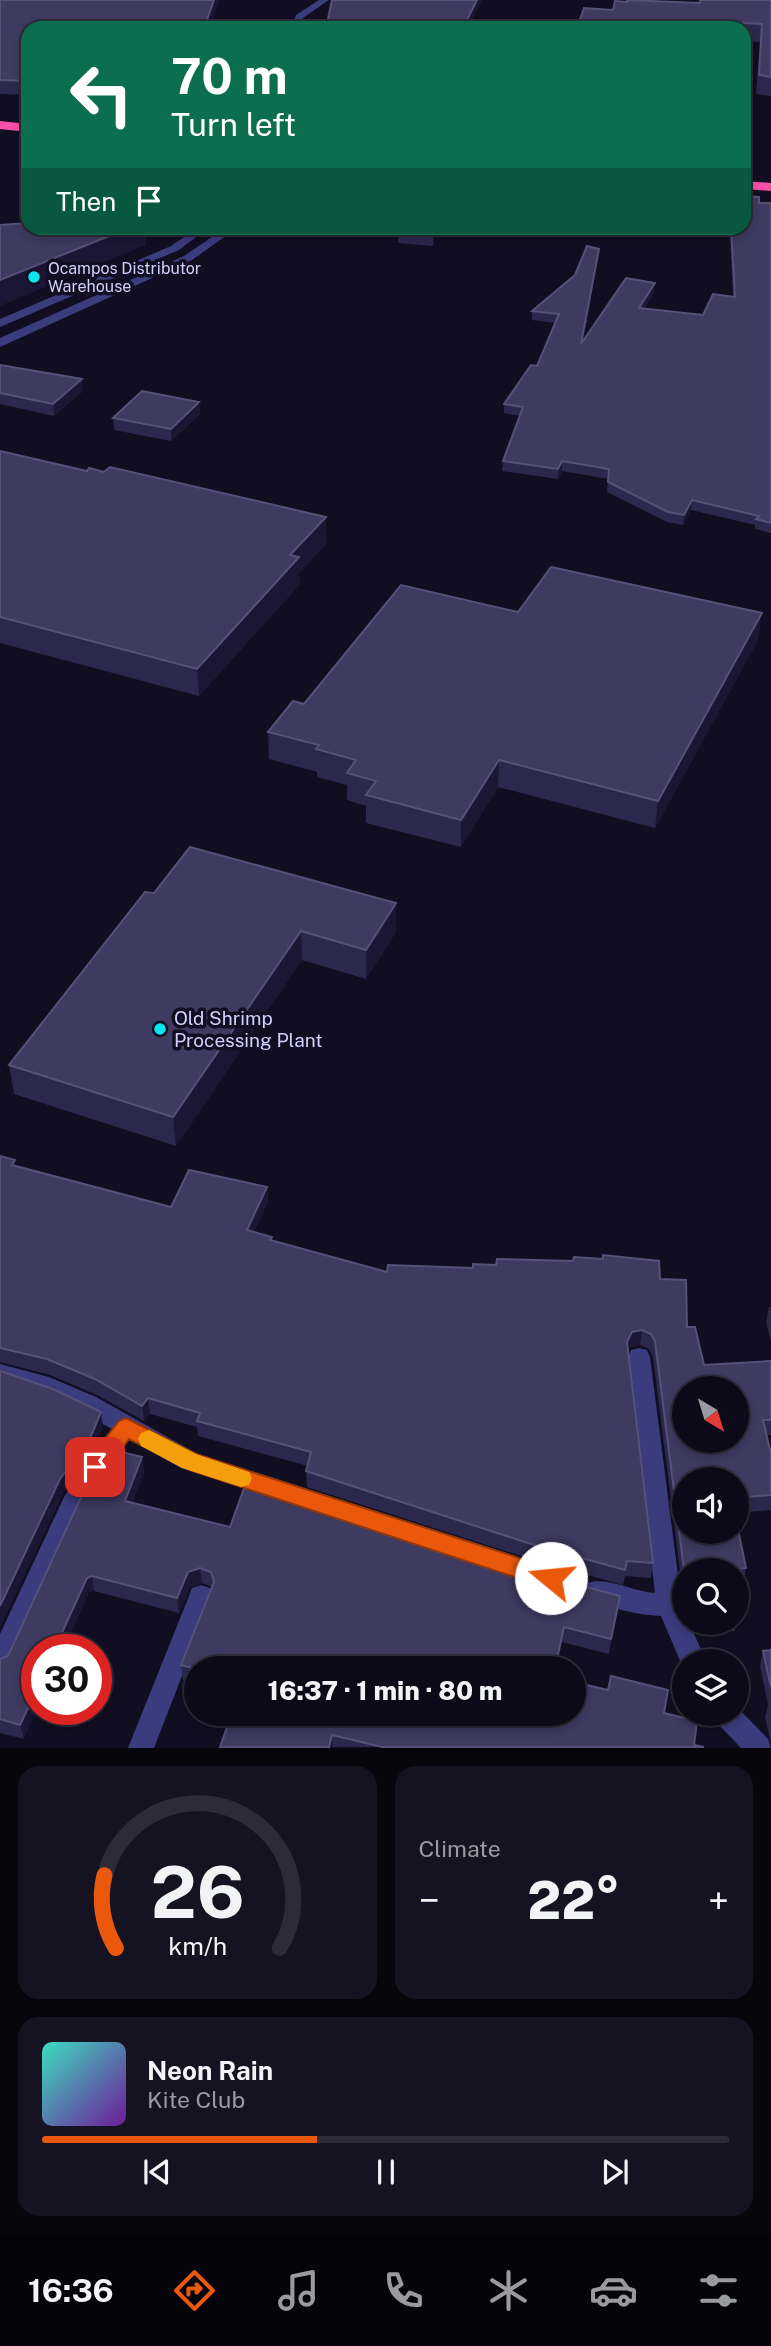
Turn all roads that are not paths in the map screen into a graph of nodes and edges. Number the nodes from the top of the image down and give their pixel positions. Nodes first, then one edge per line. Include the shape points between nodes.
1 (325, 0) edge
2 (298, 21) edge
3 (0, 125) edge
4 (21, 127) edge
5 (751, 186) edge
6 (771, 187) edge
7 (193, 235) edge
8 (222, 235) edge
9 (3, 322) edge
10 (30, 328) junction
11 (0, 343) edge
12 (639, 1357) dead end
13 (0, 1373) edge
14 (126, 1427) junction
15 (319, 1504) edge
16 (575, 1585) edge
17 (201, 1597) dead end
18 (669, 1605) junction
19 (688, 1649) edge
20 (0, 1662) edge
21 (738, 1726) edge
22 (141, 1748) edge
23 (759, 1748) edge

1 - 2 street
3 - 4 highway
5 - 6 highway
7 - 9 street via 175,248
8 - 10 street via 188,258
9 - 10 street
10 - 11 street
12 - 18 street
13 - 14 street via 88,1404
14 - 15 street via 190,1461
14 - 20 street via 73,1502
16 - 18 street via 642,1604
17 - 22 street
18 - 19 street
21 - 23 street

